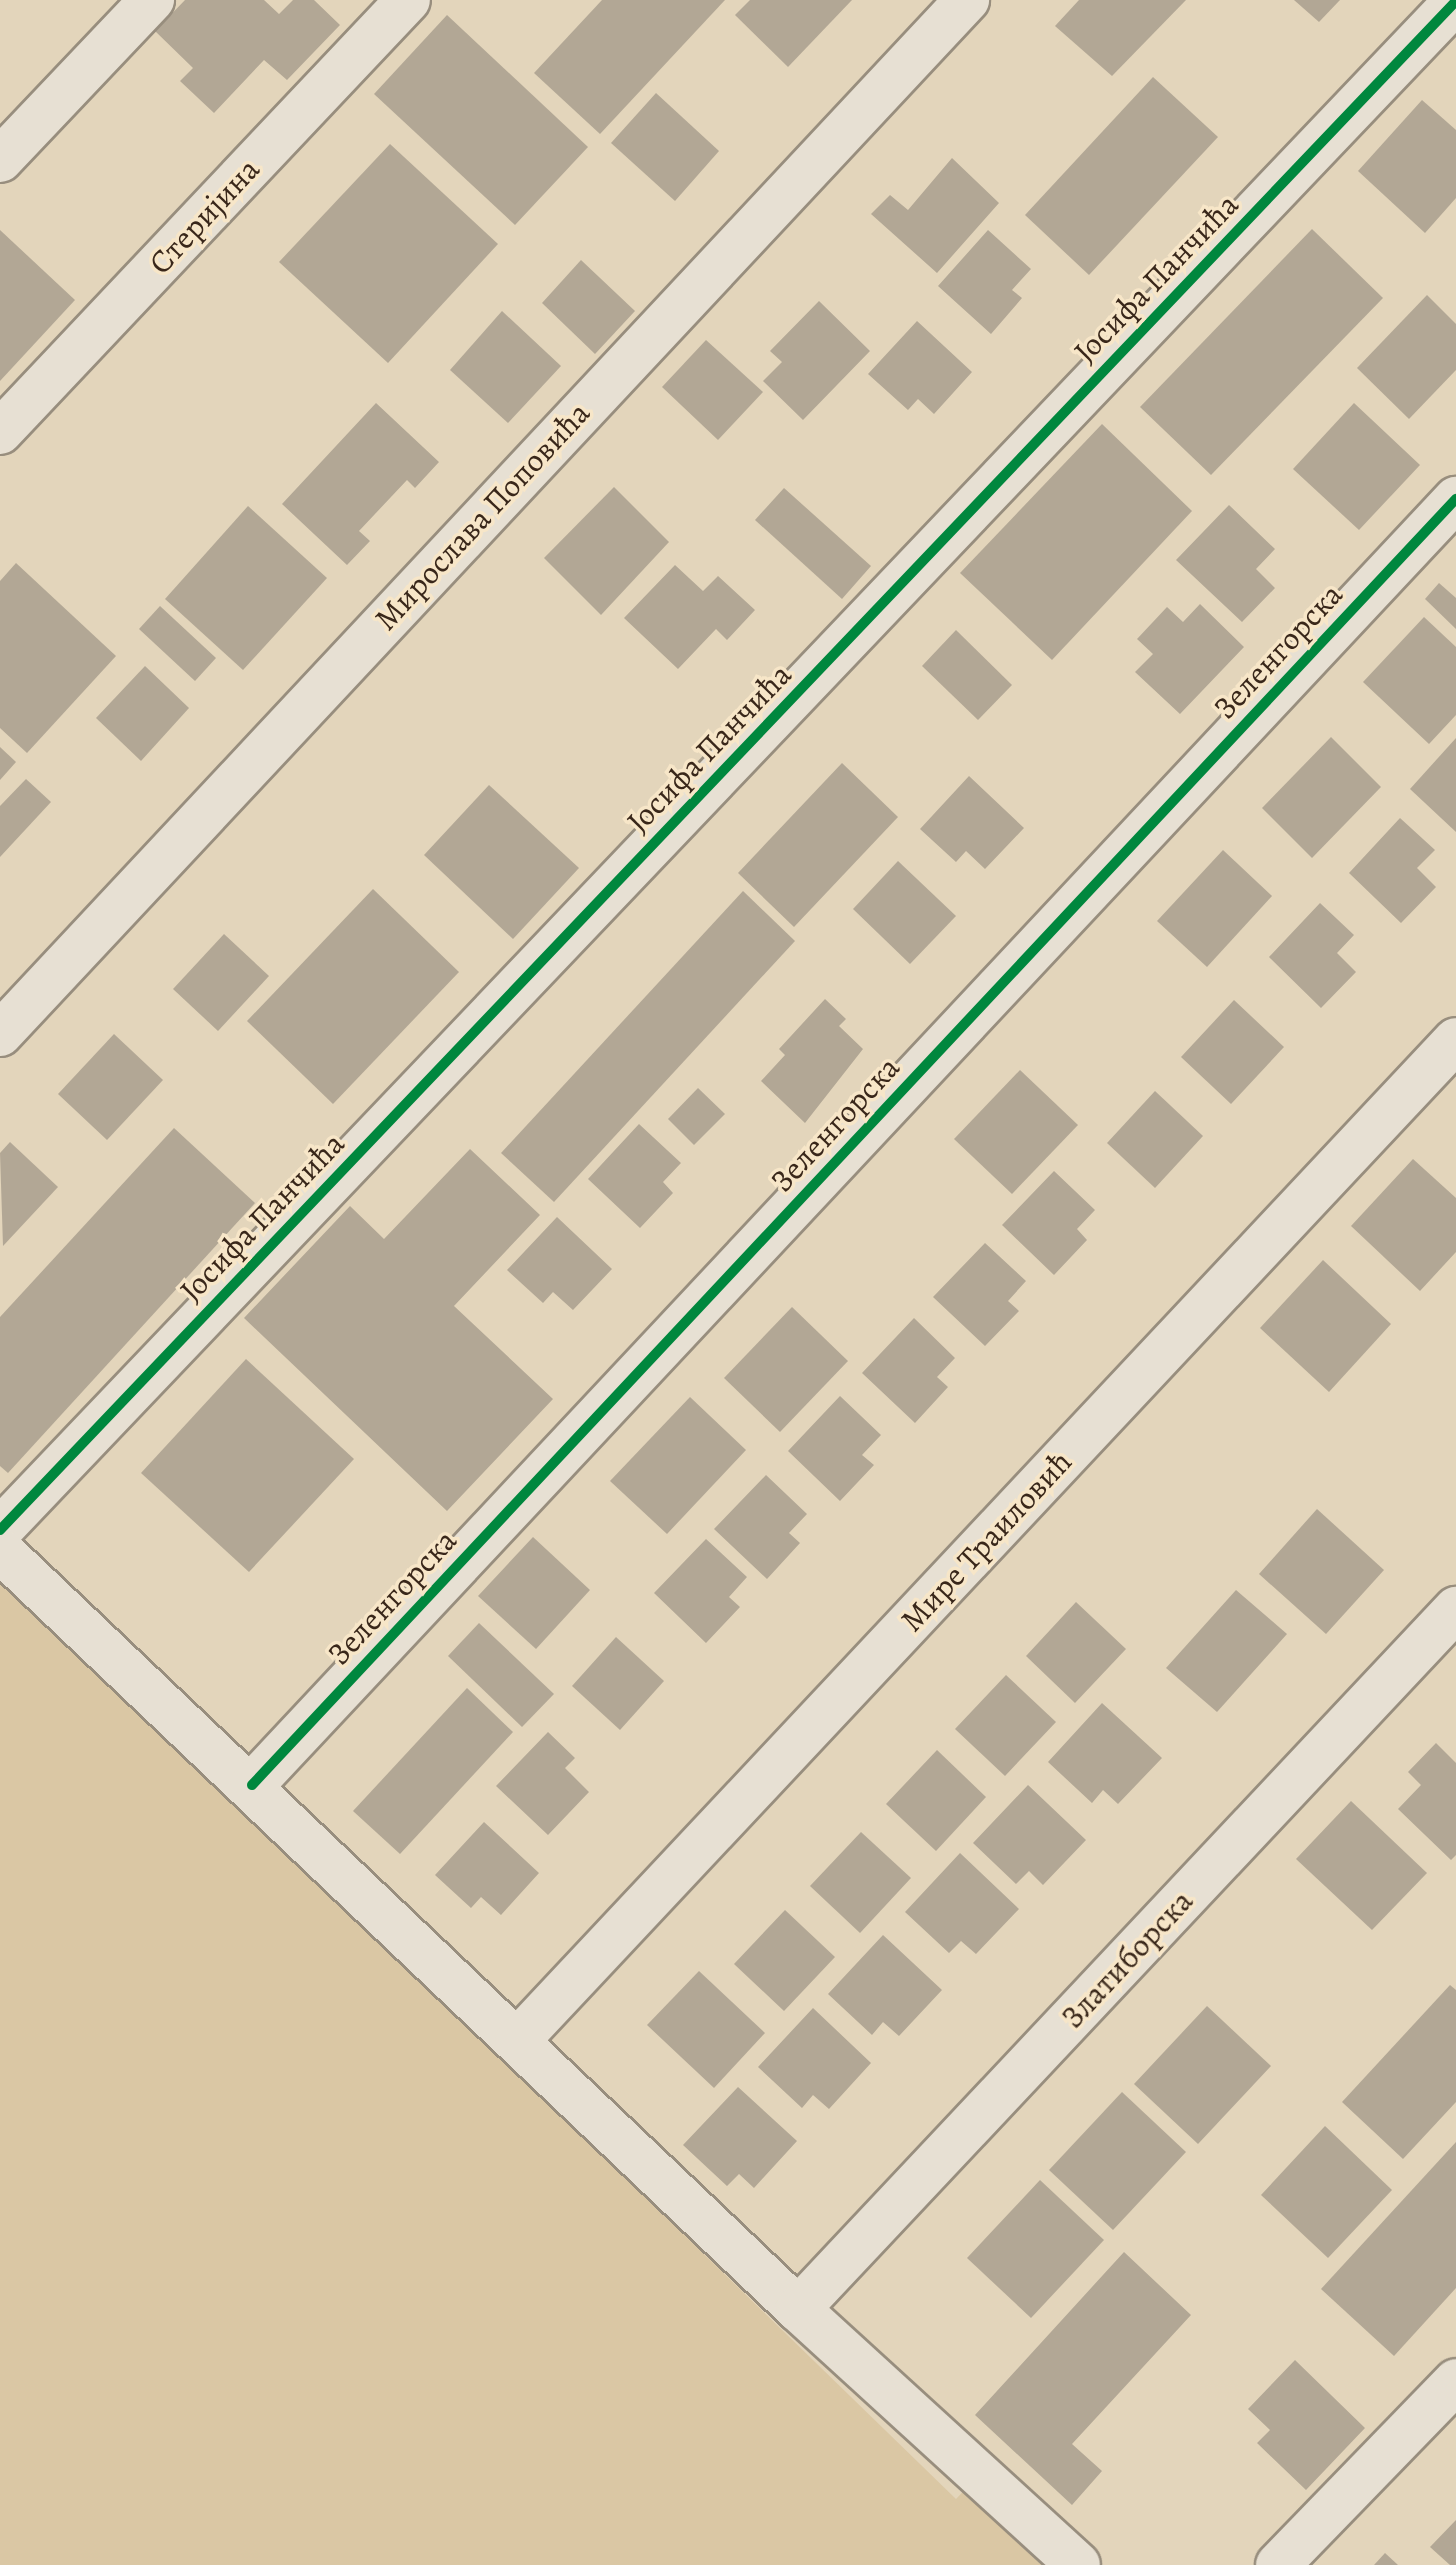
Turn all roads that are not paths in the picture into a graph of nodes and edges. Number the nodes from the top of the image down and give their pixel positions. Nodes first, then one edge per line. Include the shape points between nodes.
1 (152, 0) edge
2 (408, 0) edge
3 (967, 0) edge
4 (1456, 1) edge
5 (0, 160) edge
6 (0, 432) edge
7 (1456, 499) edge
8 (0, 1034) edge
9 (1456, 1040) edge
10 (0, 1530) edge
11 (0, 1550) edge
12 (1456, 1609) edge
13 (252, 1785) junction
14 (517, 2041) junction
15 (798, 2309) junction
16 (1456, 2381) edge
17 (1078, 2565) edge
18 (1278, 2565) edge

1 - 5 street
2 - 6 street, Стеријина
3 - 8 street, Мирослава Поповића
4 - 10 street, Јосифа Панчића
7 - 13 street, Зеленгорска
9 - 14 street, Мире Траиловић
11 - 13 street
12 - 15 street, Златиборска
13 - 14 street
14 - 15 street
15 - 17 street
16 - 18 street

